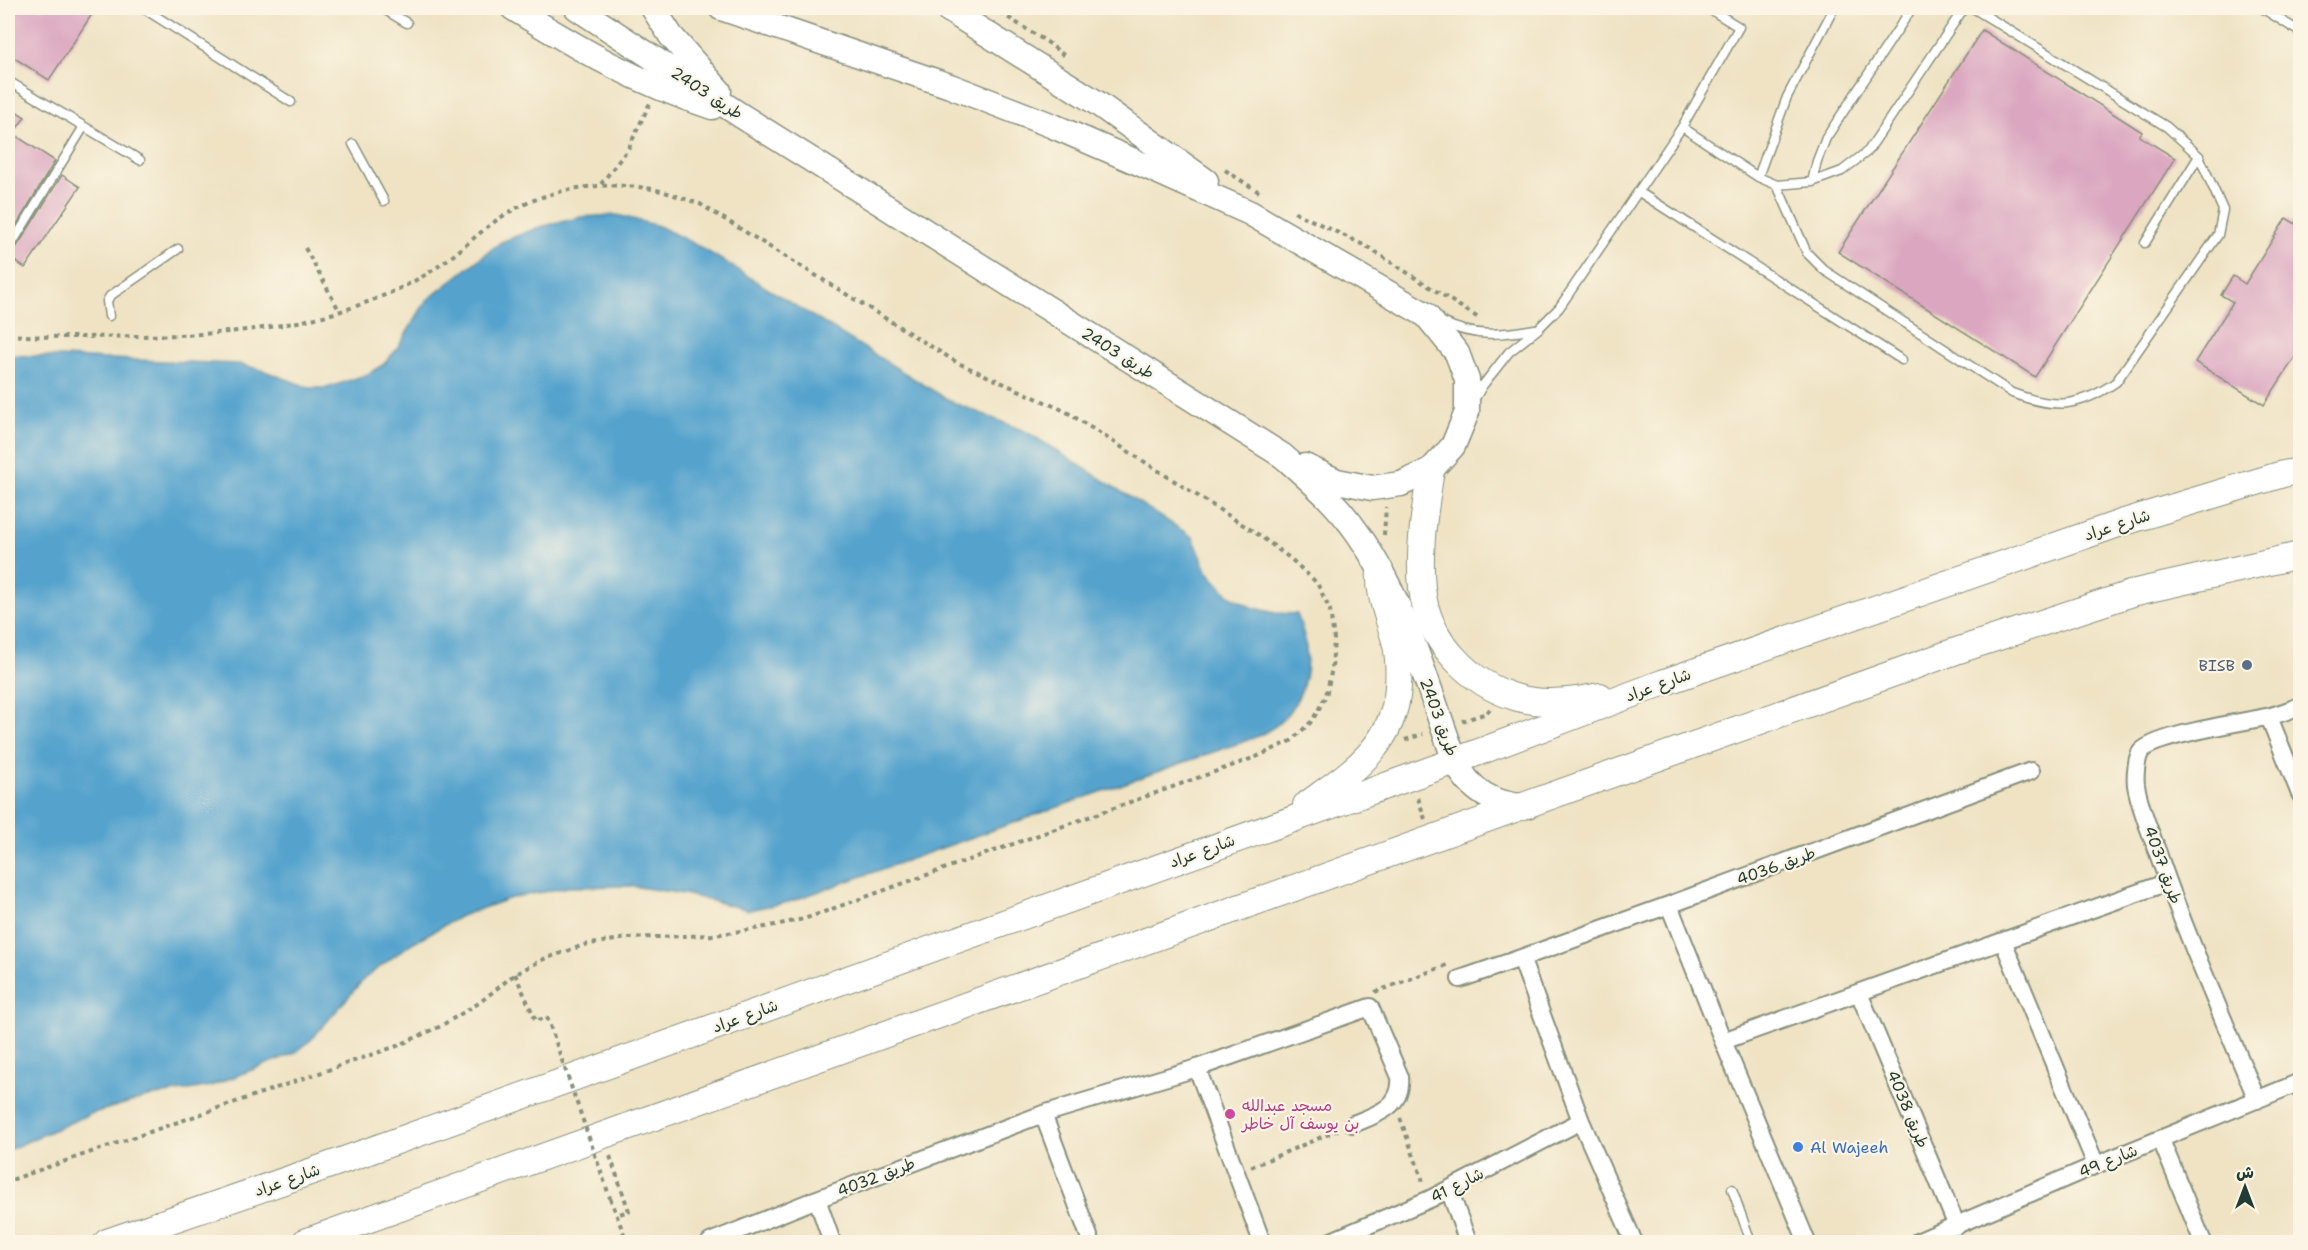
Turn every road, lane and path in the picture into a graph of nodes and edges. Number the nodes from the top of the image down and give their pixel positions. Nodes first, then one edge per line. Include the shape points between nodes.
1 (143, 8) edge
2 (382, 8) edge
3 (513, 8) edge
4 (577, 8) edge
5 (653, 8) edge
6 (722, 8) edge
7 (946, 8) edge
8 (993, 8) edge
9 (1708, 8) edge
10 (1834, 8) edge
11 (1912, 8) edge
12 (1964, 8) edge
13 (1973, 8) edge
14 (2262, 8) edge
15 (407, 23) dead end
16 (2301, 32) edge
17 (1069, 60) dead end
18 (8, 81) edge
19 (658, 88) junction
20 (291, 102) dead end
21 (740, 116) junction
22 (1682, 127) junction
23 (84, 128) junction
24 (353, 144) dead end
25 (2199, 156) junction
26 (140, 160) dead end
27 (1224, 169) dead end
28 (1758, 177) junction
29 (1812, 182) junction
30 (601, 184) junction
31 (1777, 185) junction
32 (1639, 192) junction
33 (384, 201) dead end
34 (1257, 204) junction
35 (1290, 210) dead end
36 (2145, 243) dead end
37 (304, 248) dead end
38 (178, 249) dead end
39 (8, 250) edge
40 (339, 311) junction
41 (1426, 315) junction
42 (109, 316) dead end
43 (1538, 329) junction
44 (1506, 334) junction
45 (8, 335) edge
46 (1902, 360) dead end
47 (1467, 412) junction
48 (1283, 456) junction
49 (1431, 470) junction
50 (2301, 471) edge
51 (1388, 486) junction
52 (1384, 537) dead end
53 (2301, 555) edge
54 (1380, 570) junction
55 (1662, 683) junction
56 (2301, 706) edge
57 (2269, 717) junction
58 (1455, 761) junction
59 (2031, 771) dead end
60 (1410, 776) junction
61 (2301, 794) edge
62 (1527, 806) junction
63 (1287, 820) junction
64 (1432, 840) junction
65 (2168, 882) junction
66 (1669, 905) junction
67 (2003, 941) junction
68 (1521, 958) junction
69 (515, 974) junction
70 (1460, 979) joint
71 (1859, 993) junction
72 (1370, 1007) junction
73 (1723, 1041) junction
74 (1197, 1068) junction
75 (2301, 1082) edge
76 (2257, 1100) junction
77 (1394, 1103) junction
78 (1043, 1113) junction
79 (1581, 1121) junction
80 (1353, 1124) joint
81 (2161, 1140) junction
82 (608, 1150) dead end
83 (2096, 1166) junction
84 (1236, 1174) junction
85 (8, 1181) edge
86 (1449, 1189) junction
87 (1732, 1189) dead end
88 (816, 1199) junction
89 (1430, 1199) junction
90 (616, 1215) junction
91 (1957, 1226) junction
92 (1089, 1236) dead end
93 (107, 1242) edge
94 (305, 1242) edge
95 (627, 1242) edge
96 (710, 1242) edge
97 (832, 1242) edge
98 (1262, 1242) edge
99 (1329, 1242) edge
100 (1468, 1242) edge
101 (1634, 1242) edge
102 (1751, 1242) edge
103 (1807, 1242) edge
104 (1917, 1242) edge
105 (2204, 1242) edge

1 - 20 lane
2 - 15 lane
3 - 19 main road via 599,60
4 - 21 main road, طريق 2403
5 - 21 main road via 671,36
6 - 34 main road via 950,87
7 - 34 main road
8 - 17 path
9 - 22 lane via 1739,27
10 - 28 lane via 1786,97
11 - 29 lane via 1826,138
12 - 29 lane via 1868,151 1842,171
13 - 25 lane via 2167,127
14 - 16 lane
18 - 23 lane
19 - 21 main road
19 - 30 path via 627,149
21 - 48 main road, طريق 2403
22 - 28 lane
22 - 32 lane
23 - 26 lane
23 - 39 lane
24 - 33 lane
25 - 31 lane via 2223,210 2218,235 2116,382 2097,395 2071,404 2034,402 2012,393 1824,270 1807,253
25 - 36 lane
27 - 34 path
28 - 31 lane
29 - 31 lane
30 - 40 path via 538,199 501,217 442,264 403,286
30 - 69 path via 654,189 700,204 958,363 1065,411 1259,535 1317,583 1330,610 1332,668 1326,696 1312,721 1291,741 1256,757 804,919 715,935 627,938 584,945
32 - 43 lane via 1559,308
32 - 46 lane
34 - 41 main road
35 - 44 path via 1364,245
37 - 40 path
38 - 42 lane via 110,296
40 - 45 path via 273,327 215,334 62,338
41 - 44 lane via 1455,328 1486,335
41 - 47 main road via 1457,353 1467,380
43 - 44 lane
43 - 47 lane via 1497,366
47 - 49 main road via 1453,446
48 - 51 main road via 1337,481 1372,488
48 - 54 main road, طريق 2403 via 1324,493 1358,534
49 - 51 main road
49 - 55 main road via 1422,549 1422,589 1428,615 1456,662 1477,679 1521,699 1592,698
50 - 55 main road, شارع عراد via 2121,523
51 - 52 path
53 - 62 main road via 2136,592 1945,655
54 - 58 main road, طريق 2403 via 1405,623
54 - 63 main road via 1380,594 1396,643 1399,670 1397,702 1386,734 1369,756
55 - 58 main road, شارع عراد
56 - 57 street, طريق 4037
57 - 61 street
57 - 65 street, طريق 4037 via 2172,738 2140,753 2136,784
58 - 60 main road, شارع عراد
58 - 62 main road, طريق 2403 via 1471,786 1483,796
59 - 66 street, طريق 4036
60 - 63 main road, شارع عراد
60 - 64 path
62 - 64 main road
63 - 93 main road, شارع عراد
64 - 94 main road
65 - 67 street
65 - 76 street, طريق 4037
66 - 68 street, طريق 4036
66 - 73 street
67 - 71 street
67 - 83 street
68 - 70 street, طريق 4036
68 - 79 street
69 - 85 path via 439,1027 397,1046
69 - 90 path, bridge via 536,1021 548,1017
70 - 72 path via 1452,963 1366,996
71 - 73 street
71 - 91 street, طريق 4038
72 - 74 street, طريق 4032
72 - 77 street via 1400,1077
73 - 103 street
74 - 78 street, طريق 4032
74 - 84 street
75 - 76 street, شارع 49
76 - 81 street, شارع 49
77 - 80 street
77 - 89 path
78 - 88 street, طريق 4032
78 - 92 street
79 - 86 street, شارع 41
79 - 101 street
80 - 84 path
81 - 83 street, شارع 49
81 - 105 street
82 - 90 path via 629,1211
83 - 91 street, شارع 49
84 - 98 street
86 - 89 street, شارع 41
86 - 100 street
87 - 102 lane
88 - 96 street, طريق 4032
88 - 97 street
89 - 99 street, شارع 41
90 - 95 path
91 - 104 street, شارع 49

